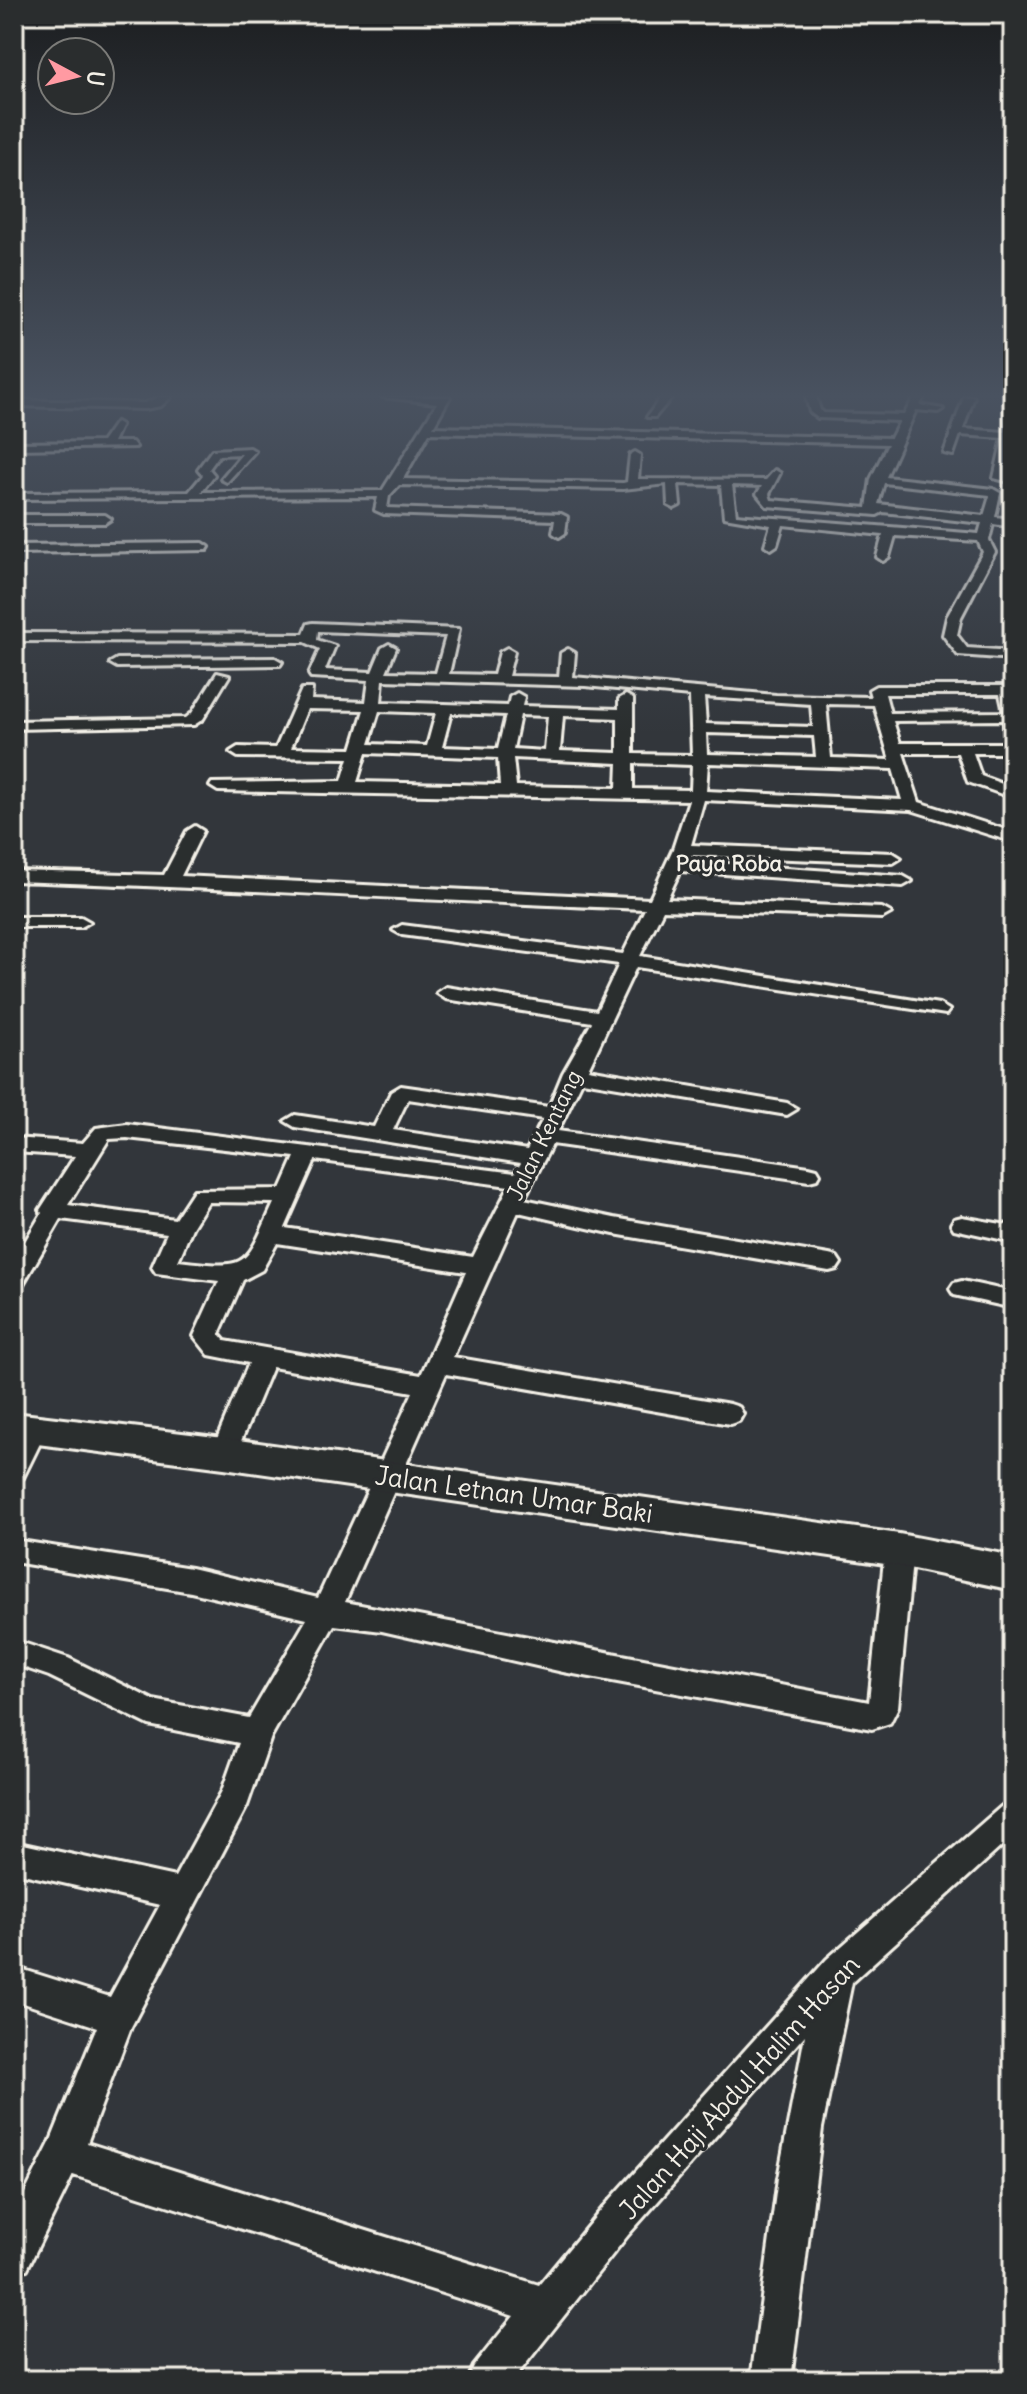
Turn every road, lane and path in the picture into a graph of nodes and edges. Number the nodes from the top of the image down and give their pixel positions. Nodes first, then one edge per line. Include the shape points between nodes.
1 (381, 509) edge
2 (728, 509) edge
3 (858, 509) edge
4 (931, 509) edge
5 (989, 509) edge
6 (878, 510) junction
7 (929, 515) junction
8 (14, 519) edge
9 (105, 519) dead end
10 (987, 520) junction
11 (778, 521) junction
12 (1013, 523) edge
13 (836, 526) junction
14 (872, 529) junction
15 (890, 532) junction
16 (559, 533) dead end
17 (946, 536) junction
18 (983, 538) junction
19 (830, 540) dead end
20 (771, 545) dead end
21 (203, 547) dead end
22 (14, 549) edge
23 (942, 551) dead end
24 (883, 557) dead end
25 (14, 637) edge
26 (162, 637) junction
27 (309, 638) junction
28 (389, 648) dead end
29 (507, 652) dead end
30 (568, 653) dead end
31 (1013, 655) edge
32 (275, 662) dead end
33 (117, 663) dead end
34 (153, 663) junction
35 (316, 674) junction
36 (222, 676) dead end
37 (377, 676) junction
38 (441, 679) junction
39 (500, 680) junction
40 (520, 681) junction
41 (566, 681) junction
42 (626, 687) junction
43 (1009, 690) edge
44 (697, 694) junction
45 (818, 700) junction
46 (879, 701) junction
47 (301, 704) junction
48 (373, 706) junction
49 (445, 708) junction
50 (514, 710) junction
51 (556, 712) junction
52 (625, 714) junction
53 (1012, 716) edge
54 (884, 717) junction
55 (14, 725) edge
56 (697, 728) junction
57 (818, 732) junction
58 (965, 750) junction
59 (359, 751) junction
60 (433, 751) junction
61 (238, 752) dead end
62 (281, 753) junction
63 (505, 753) junction
64 (552, 756) junction
65 (896, 756) junction
66 (624, 759) junction
67 (698, 759) junction
68 (824, 762) junction
69 (218, 786) dead end
70 (348, 786) junction
71 (508, 790) junction
72 (1013, 793) edge
73 (625, 794) junction
74 (698, 795) junction
75 (912, 805) junction
76 (195, 831) dead end
77 (1013, 837) edge
78 (677, 858) junction
79 (893, 858) dead end
80 (14, 876) edge
81 (170, 880) junction
82 (903, 881) dead end
83 (659, 904) junction
84 (882, 913) dead end
85 (81, 922) dead end
86 (16, 925) edge
87 (402, 930) dead end
88 (628, 960) junction
89 (446, 993) dead end
90 (939, 1010) dead end
91 (603, 1018) junction
92 (573, 1073) junction
93 (787, 1109) dead end
94 (556, 1114) junction
95 (295, 1121) dead end
96 (381, 1133) junction
97 (544, 1136) junction
98 (14, 1145) edge
99 (89, 1150) junction
100 (308, 1152) junction
101 (533, 1158) junction
102 (809, 1174) dead end
103 (521, 1181) junction
104 (288, 1196) junction
105 (510, 1203) junction
106 (51, 1210) junction
107 (962, 1224) dead end
108 (181, 1227) junction
109 (271, 1234) junction
110 (1013, 1234) edge
111 (829, 1263) dead end
112 (480, 1266) junction
113 (234, 1275) junction
114 (14, 1280) edge
115 (962, 1289) dead end
116 (1013, 1300) edge
117 (264, 1357) junction
118 (434, 1375) junction
119 (730, 1414) dead end
120 (24, 1428) edge
121 (224, 1453) junction
122 (14, 1471) edge
123 (390, 1476) junction
124 (899, 1550) junction
125 (14, 1551) edge
126 (1013, 1573) edge
127 (326, 1612) junction
128 (14, 1652) edge
129 (257, 1733) junction
130 (1013, 1816) edge
131 (14, 1857) edge
132 (185, 1895) junction
133 (839, 1971) junction
134 (24, 1987) dead end
135 (118, 2017) junction
136 (64, 2154) junction
137 (14, 2256) edge
138 (546, 2307) junction
139 (488, 2380) edge
140 (771, 2380) edge

1 - 16 street via 561,517
2 - 11 street via 729,517
3 - 6 street
4 - 7 street
5 - 10 street
6 - 7 street
6 - 14 street
7 - 10 street
8 - 9 street
10 - 12 street
10 - 18 street
11 - 13 street
11 - 20 street
13 - 14 street
13 - 19 street
14 - 15 street
15 - 17 street
15 - 24 street
17 - 18 street
17 - 23 street
18 - 31 street via 989,552 954,617 950,635 963,652
21 - 22 street
25 - 26 street
26 - 27 street
26 - 34 street
27 - 35 street via 328,646
27 - 38 street via 313,627 454,632
28 - 37 street
29 - 39 street
30 - 41 street
32 - 34 street
33 - 34 street
35 - 37 street
35 - 47 street
36 - 55 street via 189,722
37 - 38 street
37 - 48 street
38 - 39 street
39 - 40 street
40 - 41 street
40 - 50 street
41 - 42 street
42 - 44 street
42 - 52 street
43 - 46 street via 879,688
43 - 53 street
44 - 45 street
44 - 56 street, Jalan Kentang
45 - 46 street
45 - 57 street
46 - 54 street
47 - 48 street
47 - 62 street
48 - 49 street
48 - 59 street
49 - 50 street
49 - 60 street
50 - 51 street
50 - 63 street
51 - 52 street
51 - 64 street
52 - 66 street
53 - 54 street
53 - 58 street via 1013,748
54 - 65 street
56 - 57 street
56 - 67 street, Jalan Kentang
57 - 68 street
58 - 65 street
58 - 72 street via 974,779
59 - 60 street
59 - 62 street
59 - 70 street
60 - 63 street
61 - 62 street
63 - 64 street
63 - 71 street
64 - 66 street
65 - 68 street
65 - 75 street
66 - 67 street
66 - 73 street
67 - 68 street
67 - 74 street, Jalan Kentang
69 - 70 street
70 - 71 street
71 - 73 street
73 - 74 street
74 - 75 street
74 - 78 street, Jalan Kentang
75 - 77 street
76 - 81 street
78 - 79 street
78 - 82 street
78 - 83 street, Jalan Kentang
80 - 81 street
81 - 83 street
83 - 84 street
83 - 88 street, Jalan Kentang
85 - 86 street
87 - 88 street
88 - 90 street
88 - 91 street, Jalan Kentang
89 - 91 street
91 - 92 street, Jalan Kentang
92 - 93 street
92 - 94 street, Jalan Kentang
94 - 96 street via 401,1092
94 - 97 street, Jalan Kentang
95 - 96 street
96 - 101 street
97 - 101 street, Jalan Kentang
97 - 102 street
98 - 99 street
99 - 100 street via 103,1133 127,1131
99 - 106 street
100 - 103 street
100 - 104 street
101 - 103 street, Jalan Kentang
103 - 105 street, Jalan Kentang
104 - 108 street via 202,1195
104 - 109 street
105 - 111 street
105 - 112 street, Jalan Kentang
106 - 108 street
106 - 114 street
107 - 110 street
108 - 113 street via 164,1267
109 - 112 street
109 - 113 street via 254,1264
112 - 118 street, Jalan Kentang
113 - 117 street via 206,1336 218,1349
115 - 116 street
117 - 118 street
117 - 121 street
118 - 119 street
118 - 123 street, Jalan Kentang
120 - 121 street, Jalan Letnan Umar Baki
120 - 122 street
121 - 123 street, Jalan Letnan Umar Baki
123 - 124 street, Jalan Letnan Umar Baki
123 - 127 street, Jalan Kentang
124 - 126 street, Jalan Letnan Umar Baki
124 - 127 street via 883,1707 872,1716
125 - 127 street via 178,1578
127 - 129 street, Jalan Kentang
128 - 129 street via 58,1667 149,1712
129 - 132 street, Jalan Kentang via 236,1796
130 - 133 street, Jalan Haji Abdul Halim Hasan
131 - 132 street
132 - 135 street, Jalan Kentang
133 - 138 street, Jalan Haji Abdul Halim Hasan
133 - 140 street via 810,2086
134 - 135 street
135 - 136 street, Jalan Kentang
136 - 137 street, Jalan Kentang
136 - 138 street
138 - 139 street, Jalan Haji Abdul Halim Hasan

